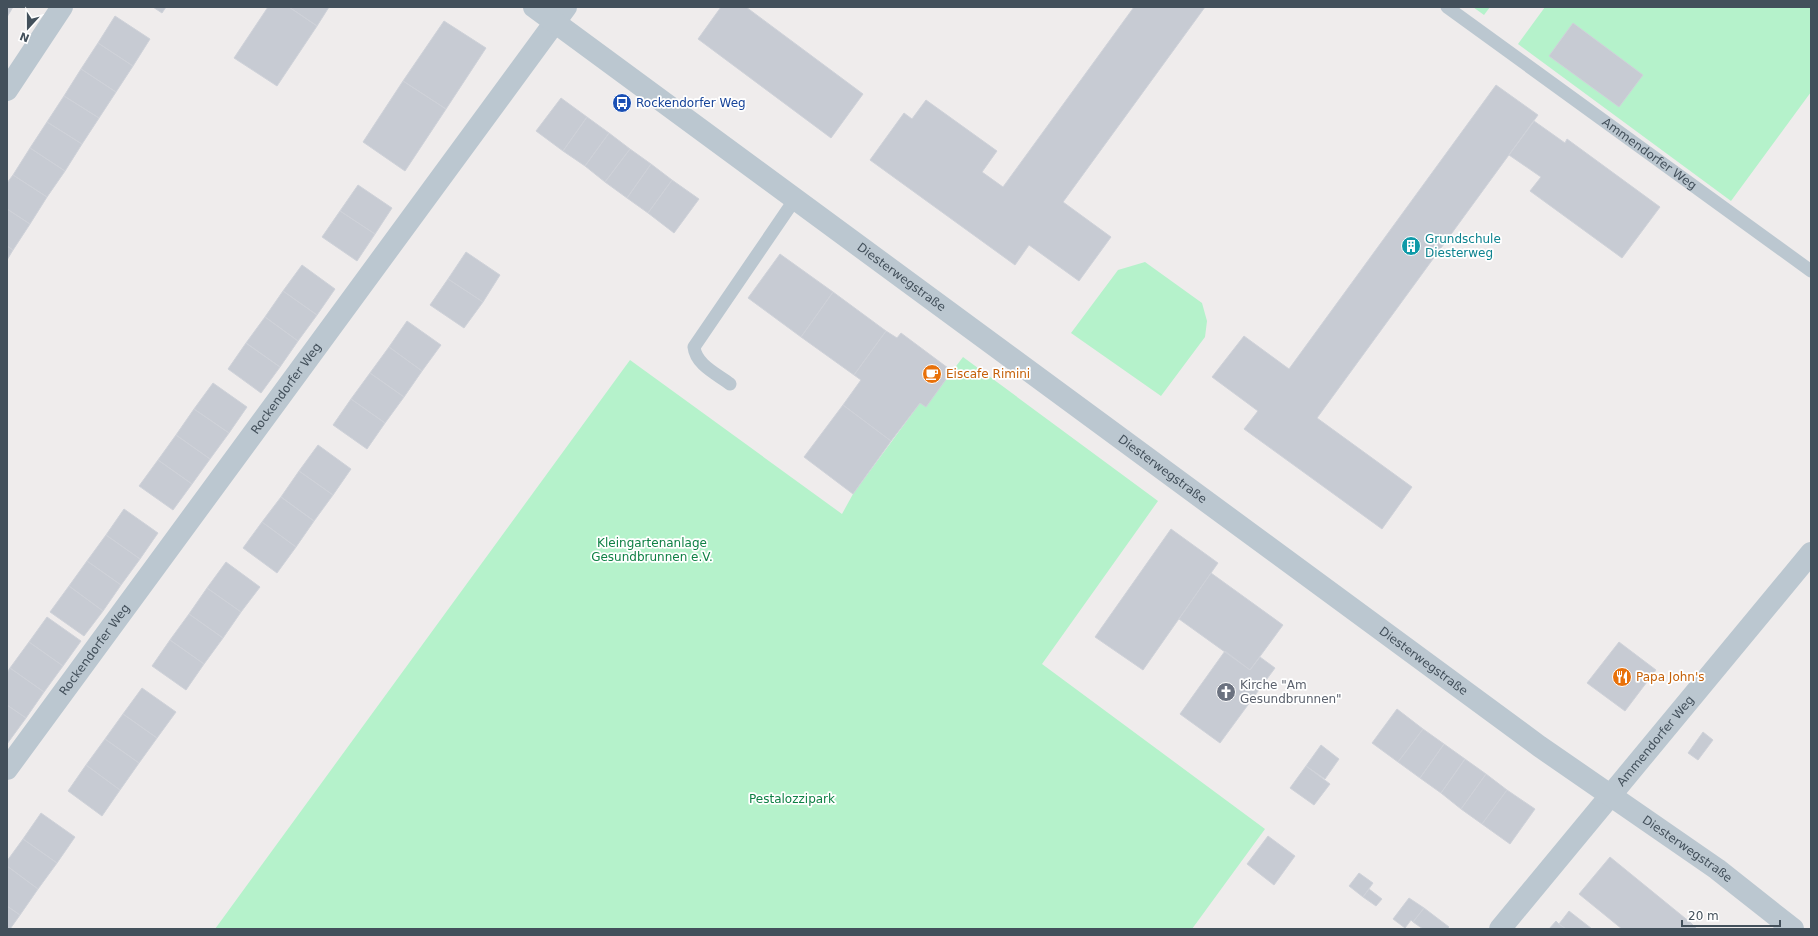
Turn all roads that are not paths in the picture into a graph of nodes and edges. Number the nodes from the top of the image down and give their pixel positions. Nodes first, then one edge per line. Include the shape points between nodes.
1 (62, 7) edge
2 (534, 7) edge
3 (1447, 7) edge
4 (560, 14) edge
5 (7, 90) edge
6 (795, 199) junction
7 (1811, 271) edge
8 (730, 384) dead end
9 (1810, 556) edge
10 (7, 770) edge
11 (1611, 794) junction
12 (1500, 929) edge
13 (1793, 929) edge

1 - 5 street
2 - 4 street, Diesterwegstraße
3 - 7 lane, Ammendorfer Weg
4 - 6 street, Diesterwegstraße
4 - 10 street, Rockendorfer Weg
6 - 8 lane via 694,347 694,355 699,361
6 - 11 street, Diesterwegstraße via 1539,746
9 - 11 street, Ammendorfer Weg
11 - 12 street, Ammendorfer Weg
11 - 13 street, Diesterwegstraße via 1718,869

